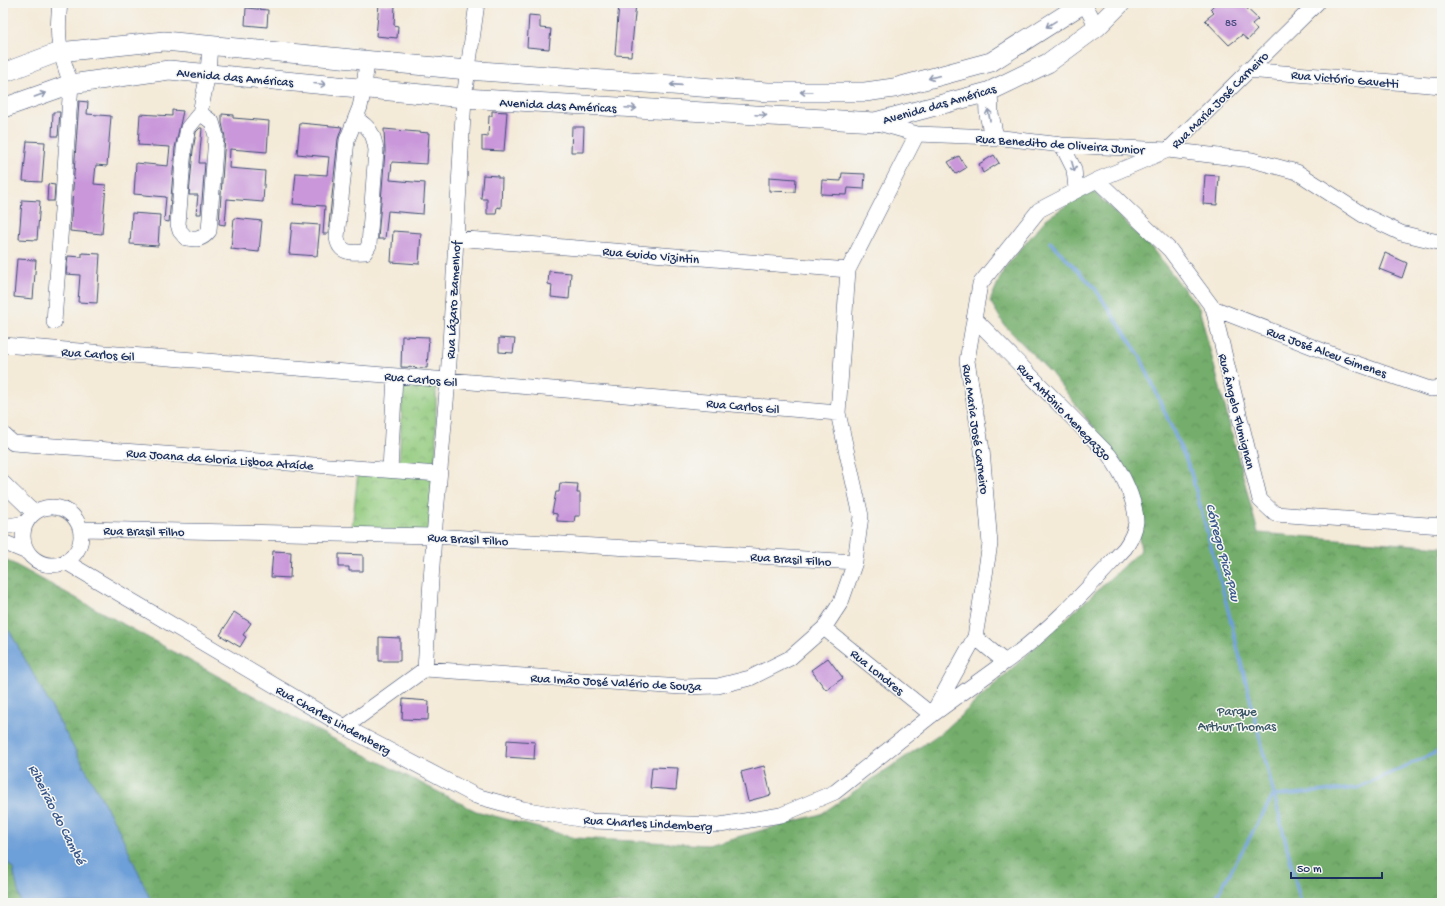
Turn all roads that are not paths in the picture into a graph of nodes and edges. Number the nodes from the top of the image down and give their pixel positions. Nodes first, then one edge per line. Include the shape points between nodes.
1 (60, 3) edge
2 (477, 3) edge
3 (1084, 3) edge
4 (1121, 3) edge
5 (1317, 3) edge
6 (1097, 27) junction
7 (210, 45) junction
8 (59, 52) junction
9 (367, 60) junction
10 (467, 70) junction
11 (1247, 70) junction
12 (3, 73) edge
13 (208, 73) junction
14 (71, 84) junction
15 (1442, 86) edge
16 (364, 88) junction
17 (988, 92) junction
18 (464, 98) junction
19 (3, 108) edge
20 (200, 114) junction
21 (356, 119) junction
22 (875, 122) junction
23 (917, 134) junction
24 (994, 137) junction
25 (1062, 145) junction
26 (1168, 150) junction
27 (1097, 180) junction
28 (1076, 189) junction
29 (455, 238) junction
30 (1442, 244) edge
31 (848, 270) junction
32 (1213, 308) junction
33 (974, 318) junction
34 (54, 322) dead end
35 (3, 345) edge
36 (395, 376) junction
37 (448, 380) junction
38 (1442, 388) edge
39 (838, 414) junction
40 (3, 434) edge
41 (390, 470) junction
42 (439, 474) junction
43 (3, 483) edge
44 (30, 518) junction
45 (1442, 526) edge
46 (3, 527) edge
47 (81, 529) junction
48 (434, 536) junction
49 (3, 542) edge
50 (27, 552) junction
51 (66, 562) junction
52 (854, 562) junction
53 (824, 628) junction
54 (975, 637) junction
55 (1005, 662) junction
56 (426, 669) junction
57 (932, 715) junction
58 (345, 727) junction

1 - 8 street via 57,27
2 - 10 street, Rua Lázaro Zamenhof
3 - 6 street
3 -> 10 main road, Avenida das Américas via 991,62 894,88 866,92 768,92
4 - 6 main road, Avenida das Américas
5 - 11 street, Rua Maria José Carneiro
6 - 17 main road, Avenida das Américas via 1048,63
7 - 8 main road, Avenida das Américas via 164,41
7 - 9 main road, Avenida das Américas
7 - 13 street
8 - 12 main road, Avenida das Américas
8 - 14 street
9 - 10 main road, Avenida das Américas
9 - 16 street
10 - 18 street, Rua Lázaro Zamenhof
11 - 15 street, Rua Victório Gavetti
11 - 26 street, Rua Maria José Carneiro
13 - 14 main road, Avenida das Américas via 169,70
13 -> 16 main road, Avenida das Américas
13 - 20 street
19 -> 14 main road, Avenida das Américas
14 - 34 street
16 - 18 main road, Avenida das Américas
16 - 21 street
17 - 22 main road, Avenida das Américas
24 -> 17 main road
18 -> 22 main road, Avenida das Américas
18 - 29 street, Rua Lázaro Zamenhof
20 - 20 street via 212,122 216,136 209,231 197,240 186,238 178,224 188,128
21 - 21 street via 366,125 374,136 376,150 369,246 365,252 351,253 341,249 337,237 346,140
22 - 23 street, Rua Benedito de Oliveira Junior
23 - 24 street, Rua Benedito de Oliveira Junior
23 - 31 street, Rua Imão José Valério de Souza
24 - 25 street, Rua Benedito de Oliveira Junior
25 - 26 street, Rua Benedito de Oliveira Junior
25 -> 28 street via 1074,169
26 - 27 street, Rua Maria José Carneiro
26 - 30 street, Rua Benedito de Oliveira Junior via 1252,160 1297,172 1362,215 1400,233
27 - 28 street, Rua Maria José Carneiro
27 - 32 street, Rua Ângelo Flumignan via 1170,250
28 - 33 street, Rua Maria José Carneiro via 1039,210 980,284
29 - 31 street, Rua Guido Vizintin
29 - 37 street, Rua Lázaro Zamenhof
31 - 39 street, Rua Imão José Valério de Souza
32 - 38 street, Rua José Alceu Gimenes via 1349,361 1430,389
32 - 45 street, Rua Ângelo Flumignan via 1260,500 1275,514
33 - 54 street, Rua Maria José Carneiro via 967,360 982,450 990,544
33 - 55 street, Rua Antônio Menegazzo via 1109,455 1119,469 1131,498 1136,523 1125,548 1073,605 1029,645
35 - 36 street, Rua Carlos Gil
36 - 37 street, Rua Carlos Gil
36 - 41 street
37 - 39 street, Rua Carlos Gil
37 - 42 street, Rua Lázaro Zamenhof
39 - 52 street, Rua Imão José Valério de Souza via 861,516
40 - 41 street, Rua Joana da Gloria Lisboa Ataíde via 13,443
41 - 42 street, Rua Joana da Gloria Lisboa Ataíde
42 - 48 street, Rua Lázaro Zamenhof
43 - 44 street
44 - 46 street
44 - 47 street via 47,507 64,509 72,514
44 - 50 street via 22,535
47 - 48 street, Rua Brasil Filho
47 - 51 street via 79,548
48 - 52 street, Rua Brasil Filho
48 - 56 street, Rua Lázaro Zamenhof
49 - 50 street
50 - 51 street via 40,564 58,565
51 - 58 street, Rua Charles Lindemberg
52 - 53 street, Rua Imão José Valério de Souza via 841,602
53 - 56 street, Rua Imão José Valério de Souza via 790,658 750,678 718,686 680,687
53 - 57 street, Rua Londres
54 - 55 street
54 - 57 street, Rua Charles Lindemberg
55 - 57 street, Rua Antônio Menegazzo
56 - 58 street
57 - 58 street, Rua Charles Lindemberg via 835,792 781,815 720,825 590,821 523,809 476,796

